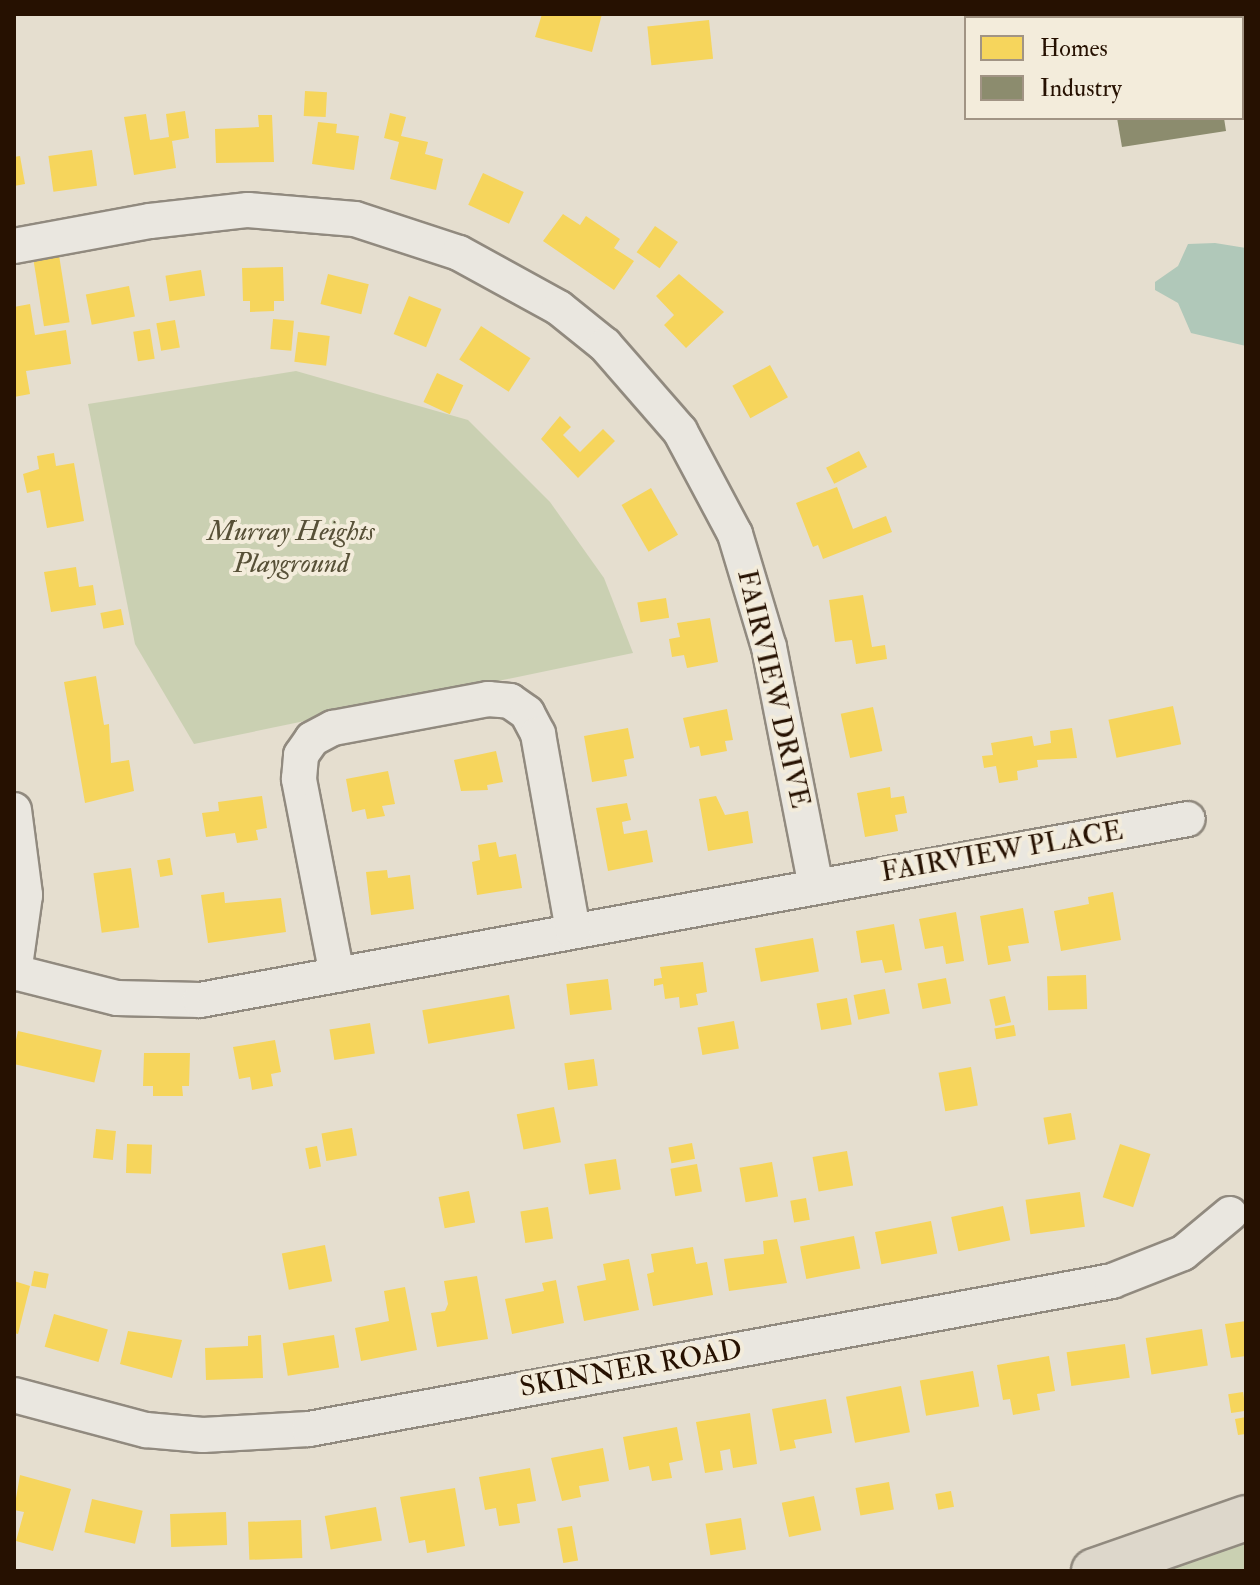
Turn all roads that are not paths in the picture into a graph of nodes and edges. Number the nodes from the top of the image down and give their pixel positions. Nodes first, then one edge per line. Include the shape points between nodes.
1 (14, 246) edge
2 (14, 810) edge
3 (1188, 819) dead end
4 (816, 886) junction
5 (573, 931) junction
6 (14, 972) edge
7 (337, 975) junction
8 (1230, 1214) dead end
9 (14, 1395) edge
10 (1246, 1518) edge
11 (1094, 1571) edge

1 - 4 street, FAIRVIEW DRIVE via 197,214 298,211 355,219 459,253 559,308 605,345 680,431 735,534 769,647
2 - 6 street via 25,895
3 - 4 street, FAIRVIEW PLACE
4 - 5 street
5 - 7 street
5 - 7 street via 538,734 527,713 510,701 488,699 333,728 312,739 301,755 299,779
6 - 7 street via 81,992 157,1002 200,1000
8 - 9 street, SKINNER ROAD via 1183,1253 1112,1281 309,1429 203,1435 146,1430
10 - 11 highway

